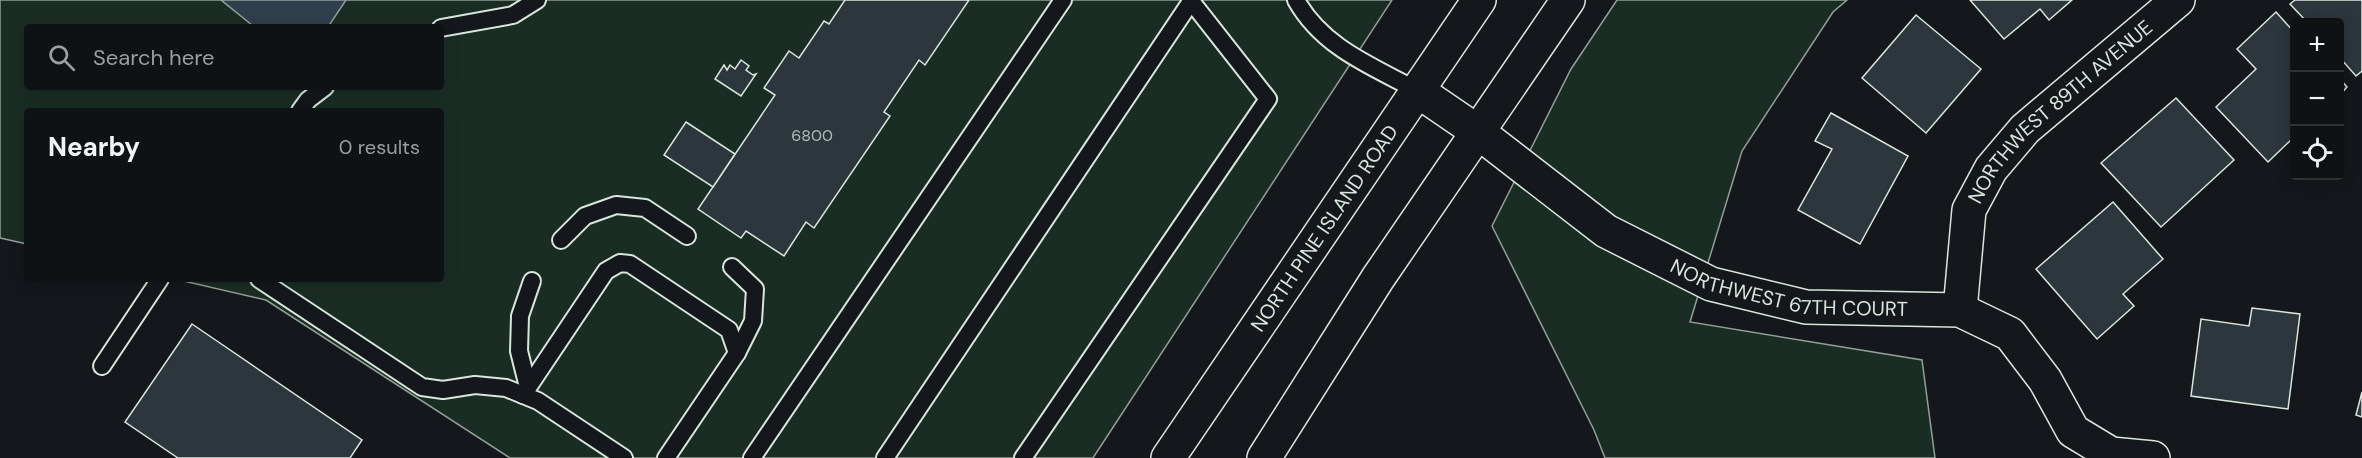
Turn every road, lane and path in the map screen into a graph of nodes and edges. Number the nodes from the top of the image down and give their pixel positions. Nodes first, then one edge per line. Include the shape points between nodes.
1 (537, 0) edge
2 (1063, 0) edge
3 (1296, 0) edge
4 (1479, 0) edge
5 (1568, 0) edge
6 (2178, 0) edge
7 (1192, 1) edge
8 (444, 27) edge
9 (321, 90) edge
10 (1418, 91) junction
11 (302, 108) edge
12 (1478, 132) junction
13 (687, 236) dead end
14 (561, 240) dead end
15 (732, 267) dead end
16 (532, 281) dead end
17 (158, 282) edge
18 (264, 282) edge
19 (1960, 310) junction
20 (736, 353) junction
21 (102, 366) dead end
22 (525, 391) junction
23 (624, 458) edge
24 (666, 458) edge
25 (752, 458) edge
26 (885, 458) edge
27 (1023, 458) edge
28 (1168, 458) edge
29 (1264, 458) edge
30 (2153, 458) edge

1 - 8 lane via 513,15
2 - 25 lane
3 - 10 lane via 1305,15 1338,48
4 - 10 street, NORTH PINE ISLAND ROAD
5 - 12 street
6 - 19 street, NORTHWEST 89TH AVENUE via 2025,129 1991,169 1969,210
7 - 26 lane
7 - 27 lane via 1268,99
9 - 11 lane
10 - 12 street, NORTHWEST 67TH COURT
10 - 28 street, NORTH PINE ISLAND ROAD
12 - 19 street, NORTHWEST 67TH COURT via 1606,231 1712,284 1806,307
12 - 29 street via 1378,278
13 - 14 lane via 645,208 616,205 585,216
15 - 20 lane via 754,289 753,321
16 - 22 lane via 520,316 519,351
17 - 21 lane
18 - 22 lane via 422,387 443,390 475,385
19 - 30 street, NORTHWEST 67TH COURT via 2010,334 2045,380 2073,431 2110,454
20 - 22 lane via 729,330 630,264 620,263 606,271
20 - 24 lane
22 - 23 lane

